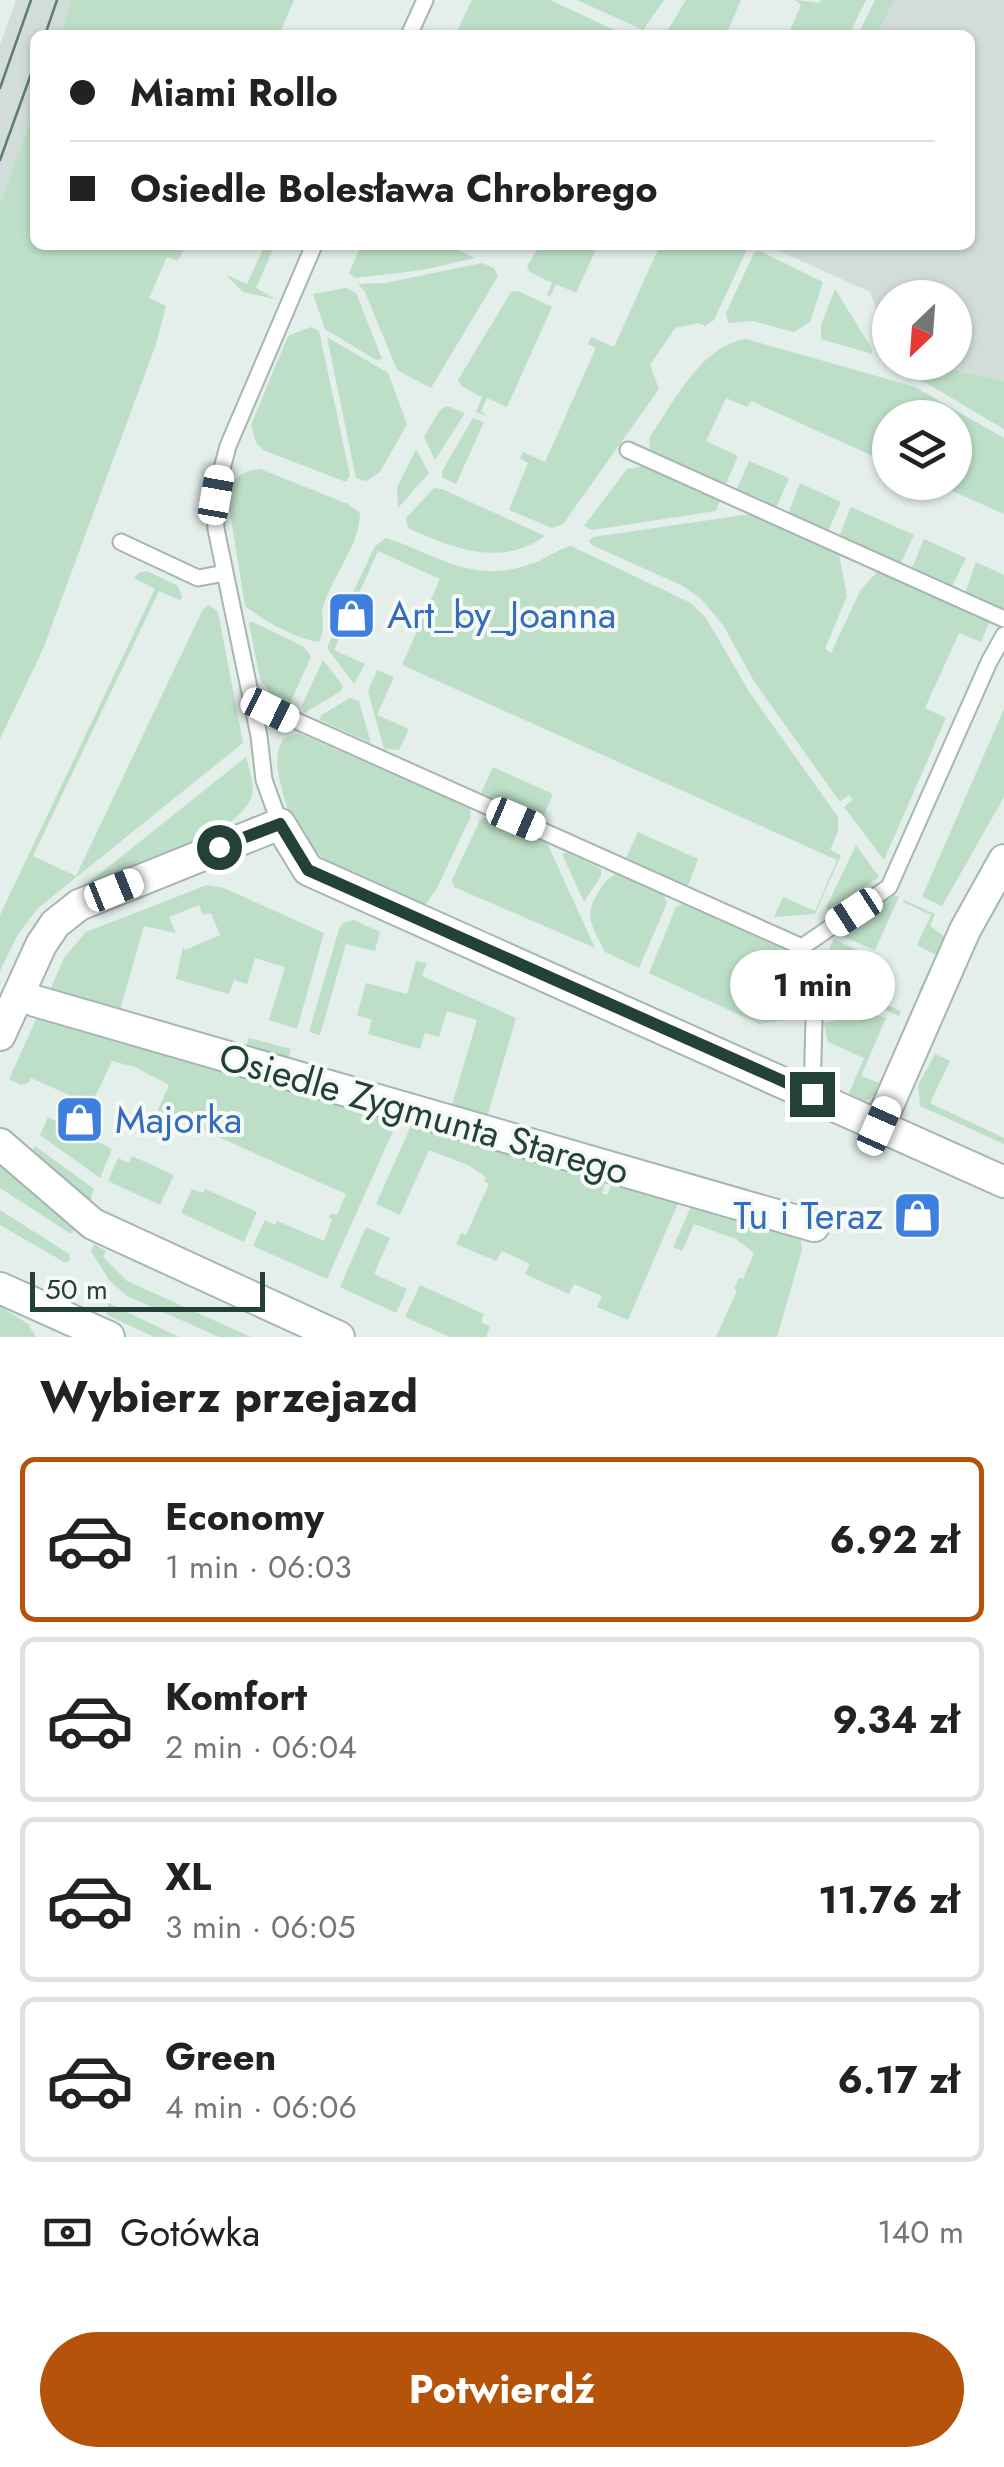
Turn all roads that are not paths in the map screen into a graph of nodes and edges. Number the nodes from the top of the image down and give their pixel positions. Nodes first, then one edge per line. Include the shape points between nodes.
1 (424, 0) edge
2 (411, 30) edge
3 (312, 250) edge
4 (628, 450) dead end
5 (121, 542) dead end
6 (225, 573) junction
7 (1004, 620) edge
8 (1004, 635) edge
9 (252, 701) junction
10 (280, 824) junction
11 (1004, 860) edge
12 (802, 947) junction
13 (36, 1001) dead end
14 (0, 1034) edge
15 (812, 1094) junction
16 (879, 1126) junction
17 (0, 1144) edge
18 (1004, 1182) edge
19 (814, 1226) dead end
20 (0, 1288) edge
21 (92, 1334) edge
22 (339, 1337) edge

1 - 2 lane
3 - 6 lane via 220,472 216,529
4 - 7 lane
5 - 6 lane via 198,578
6 - 9 lane
8 - 12 lane via 889,887
9 - 10 lane via 264,780
9 - 12 lane
10 - 14 street via 79,904 41,944
10 - 15 street via 308,870
11 - 16 street via 964,930
12 - 15 lane via 814,1020
13 - 19 street, Osiedle Zygmunta Starego
15 - 16 street
16 - 18 street
17 - 22 street via 94,1224
20 - 21 street

